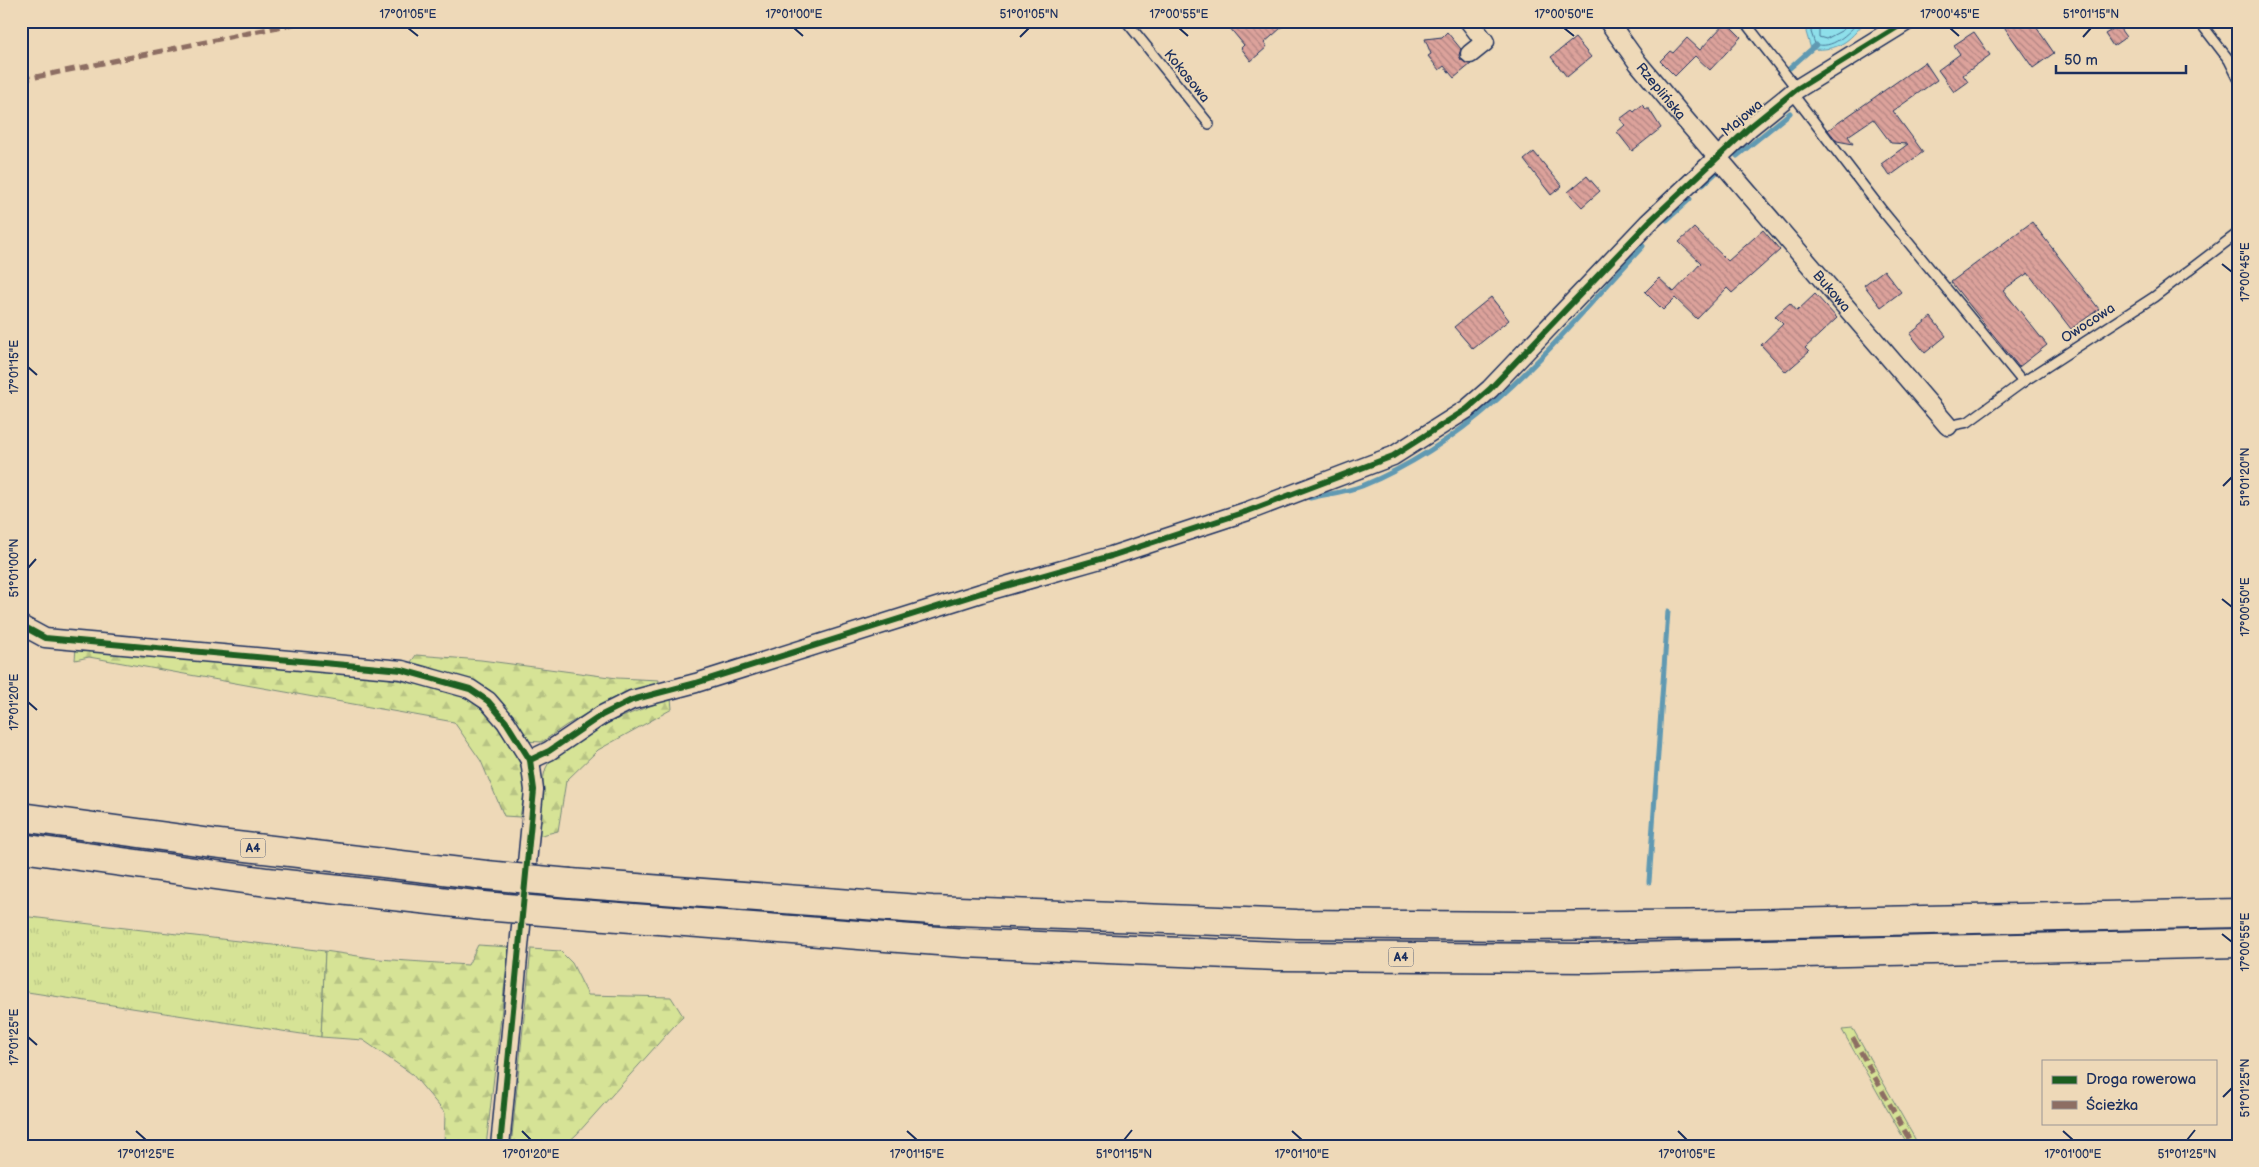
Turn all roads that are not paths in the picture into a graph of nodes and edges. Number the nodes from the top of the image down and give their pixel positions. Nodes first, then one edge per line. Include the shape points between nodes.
1 (1126, 21) edge
2 (1469, 21) edge
3 (1608, 21) edge
4 (1744, 21) edge
5 (1906, 21) edge
6 (2199, 21) edge
7 (1470, 54) dead end
8 (2238, 78) edge
9 (1794, 91) junction
10 (1209, 124) dead end
11 (1716, 157) junction
12 (2238, 233) edge
13 (2023, 382) junction
14 (1948, 426) joint
15 (21, 625) edge
16 (530, 760) junction
17 (21, 817) edge
18 (21, 848) edge
19 (2238, 913) edge
20 (2238, 943) edge
21 (500, 1146) edge

1 - 10 lane, Kokosowa
2 - 7 street via 1485,42
3 - 11 street, Rzeplińska via 1638,63
4 - 9 lane
5 - 9 street, Majowa
6 - 8 lane via 2229,60
9 - 11 street, Majowa
9 - 13 lane via 1881,209
11 - 14 street, Bukowa
11 - 16 street, Majowa via 1613,258 1509,370 1468,409 1393,456 1248,511 1111,556 981,593 696,684 632,700
12 - 13 lane, Owocowa via 2154,297
13 - 14 lane, Owocowa via 1968,422
15 - 16 street via 45,638 402,670 470,689 488,701
16 - 21 street via 534,790
17 - 19 highway, A4, bridge via 486,875 932,910 1296,924 1520,926 1725,925
18 - 20 highway, A4, bridge via 267,882 484,906 965,943 1279,956 1590,958

